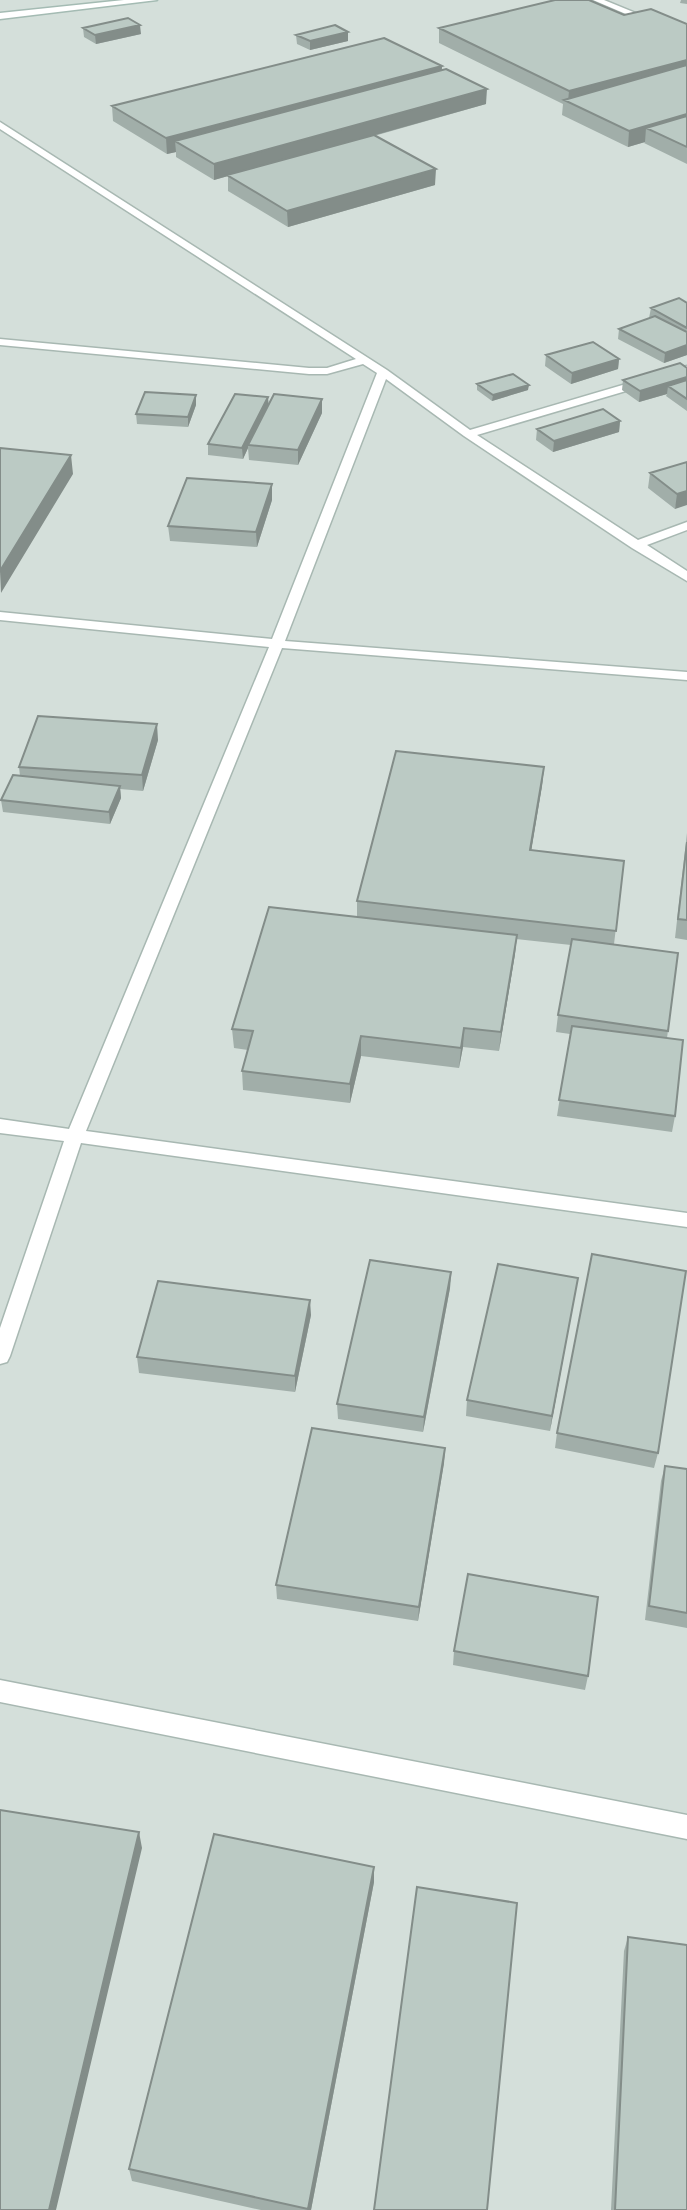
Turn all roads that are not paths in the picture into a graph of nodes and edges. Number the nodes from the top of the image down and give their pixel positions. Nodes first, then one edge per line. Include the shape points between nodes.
1 (152, 0) edge
2 (597, 0) edge
3 (0, 16) edge
4 (687, 37) edge
5 (0, 125) edge
6 (15, 135) junction
7 (0, 136) edge
8 (0, 342) edge
9 (363, 361) junction
10 (687, 369) edge
11 (383, 372) junction
12 (468, 434) junction
13 (687, 526) edge
14 (636, 545) junction
15 (687, 577) edge
16 (0, 616) edge
17 (277, 644) junction
18 (687, 676) edge
19 (0, 1126) edge
20 (75, 1136) junction
21 (687, 1220) edge
22 (0, 1356) edge
23 (0, 1691) edge
24 (687, 1827) edge

1 - 3 street
2 - 4 lane
5 - 6 lane
6 - 7 lane
6 - 9 lane
8 - 9 lane via 309,371
9 - 11 lane
10 - 12 lane
11 - 12 lane
11 - 17 lane
12 - 14 lane
13 - 14 lane
14 - 15 lane
16 - 17 lane
17 - 18 lane
17 - 20 lane
19 - 20 lane
20 - 21 lane
20 - 22 lane
23 - 24 lane

